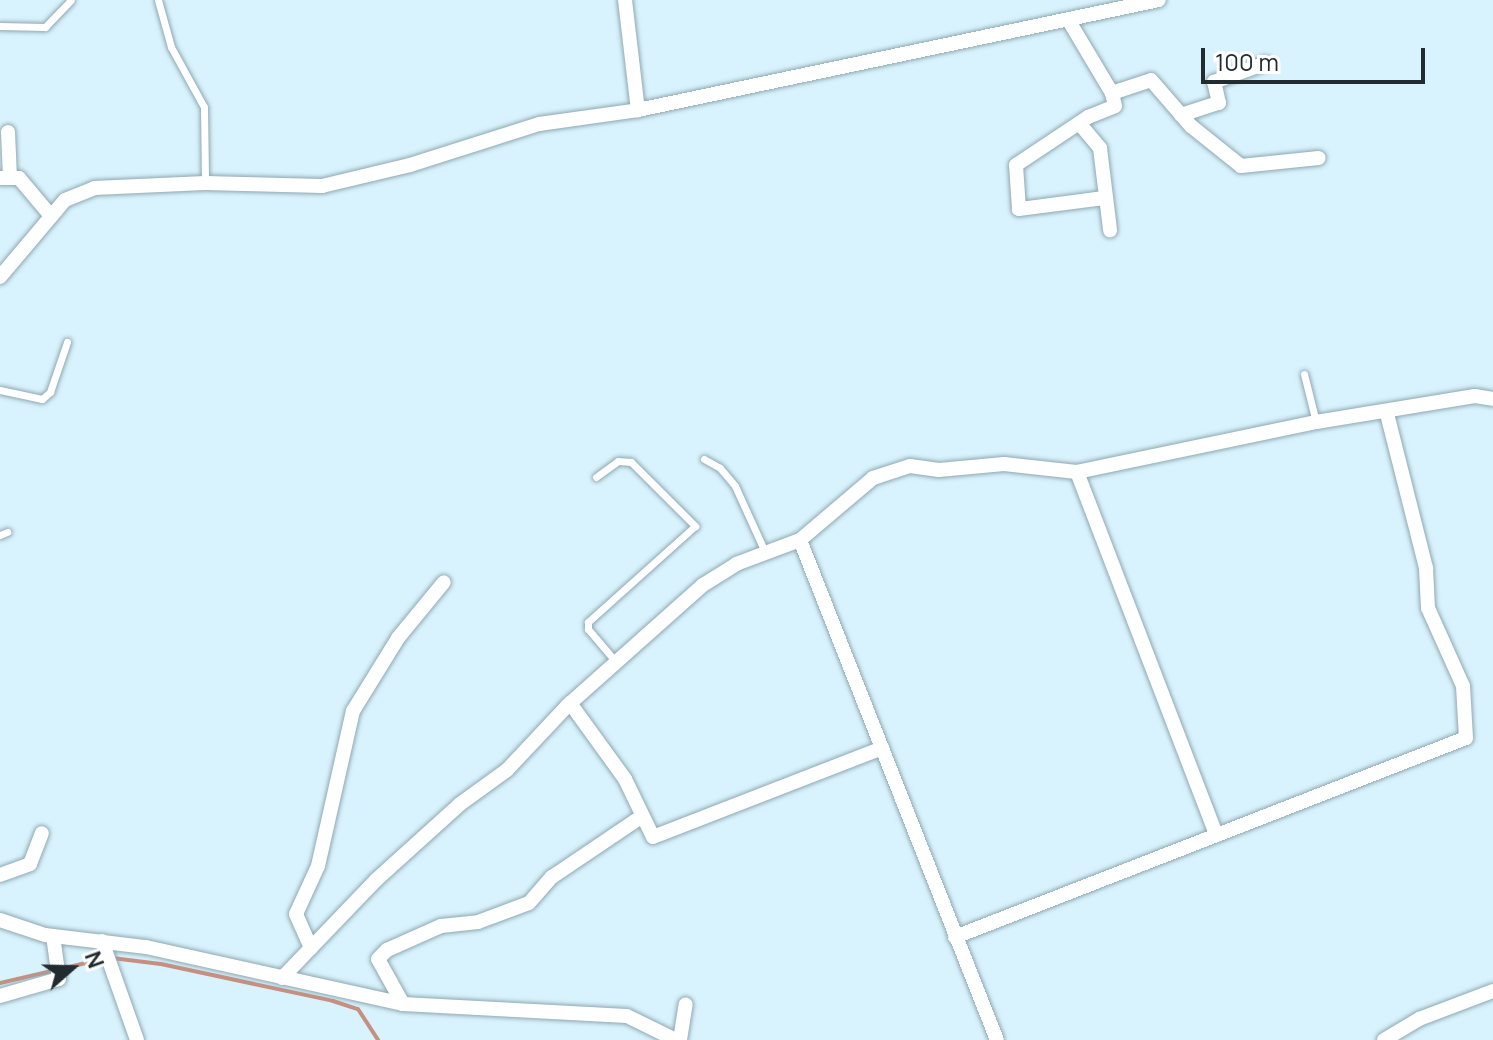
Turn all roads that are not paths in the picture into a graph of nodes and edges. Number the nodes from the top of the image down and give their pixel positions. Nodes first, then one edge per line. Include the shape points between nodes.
1 (71, 0) edge
2 (158, 0) edge
3 (625, 0) edge
4 (1159, 0) edge
5 (1069, 21) junction
6 (0, 26) edge
7 (1266, 63) dead end
8 (1112, 93) junction
9 (638, 110) junction
10 (1181, 115) junction
11 (1079, 123) junction
12 (8, 132) dead end
13 (1319, 158) dead end
14 (5, 178) edge
15 (205, 183) junction
16 (1104, 198) junction
17 (51, 216) junction
18 (1110, 230) dead end
19 (0, 277) edge
20 (67, 342) dead end
21 (1304, 374) dead end
22 (0, 390) edge
23 (1493, 399) edge
24 (1387, 414) junction
25 (1316, 422) junction
26 (704, 459) dead end
27 (1077, 472) junction
28 (596, 477) dead end
29 (800, 540) junction
30 (766, 554) junction
31 (444, 582) dead end
32 (616, 662) junction
33 (570, 703) junction
34 (882, 748) junction
35 (641, 817) junction
36 (42, 833) dead end
37 (1216, 835) junction
38 (0, 875) edge
39 (0, 920) edge
40 (53, 936) junction
41 (955, 937) junction
42 (103, 944) junction
43 (311, 948) junction
44 (282, 978) junction
45 (1493, 991) edge
46 (0, 996) edge
47 (403, 1004) junction
48 (686, 1004) dead end
49 (137, 1040) edge
50 (678, 1040) edge
51 (997, 1040) edge
52 (1384, 1040) edge

1 - 6 lane via 45,27
2 - 15 lane via 171,47 204,107
3 - 9 street
4 - 5 street
5 - 8 street
5 - 9 street
7 - 10 street via 1214,82 1219,103
8 - 10 street via 1151,80
8 - 11 street via 1115,106
9 - 15 street via 539,124 322,186
10 - 13 street via 1241,166
11 - 16 street via 1100,148
11 - 16 street via 1016,165 1019,209
12 - 14 street
14 - 17 street via 19,178
15 - 17 street via 94,188 65,200
16 - 18 street
17 - 19 street
20 - 22 lane via 50,392 42,399
21 - 25 lane
23 - 24 street via 1475,396
24 - 25 street
24 - 37 street via 1426,568 1428,608 1463,686 1466,738
25 - 27 street
26 - 30 lane via 735,486
27 - 29 street via 1004,464 895,468 845,498
27 - 37 street
28 - 32 lane via 618,461 631,462 695,526 588,622 588,629
29 - 30 street
29 - 34 street
30 - 32 street via 703,585
31 - 43 street via 398,638 353,711 318,866 296,914
32 - 33 street
33 - 35 street via 625,779
33 - 43 street via 525,753 376,880
34 - 35 street via 662,836 653,837
34 - 41 street
35 - 47 street via 552,877 529,903 478,922 441,926 387,950 378,959
36 - 38 street via 30,864
37 - 41 street
39 - 40 street
40 - 42 street
40 - 46 street via 59,979
41 - 51 street
42 - 44 street
42 - 49 street
43 - 44 street
44 - 47 street
45 - 52 street via 1419,1019
47 - 50 street via 627,1016
48 - 50 street

